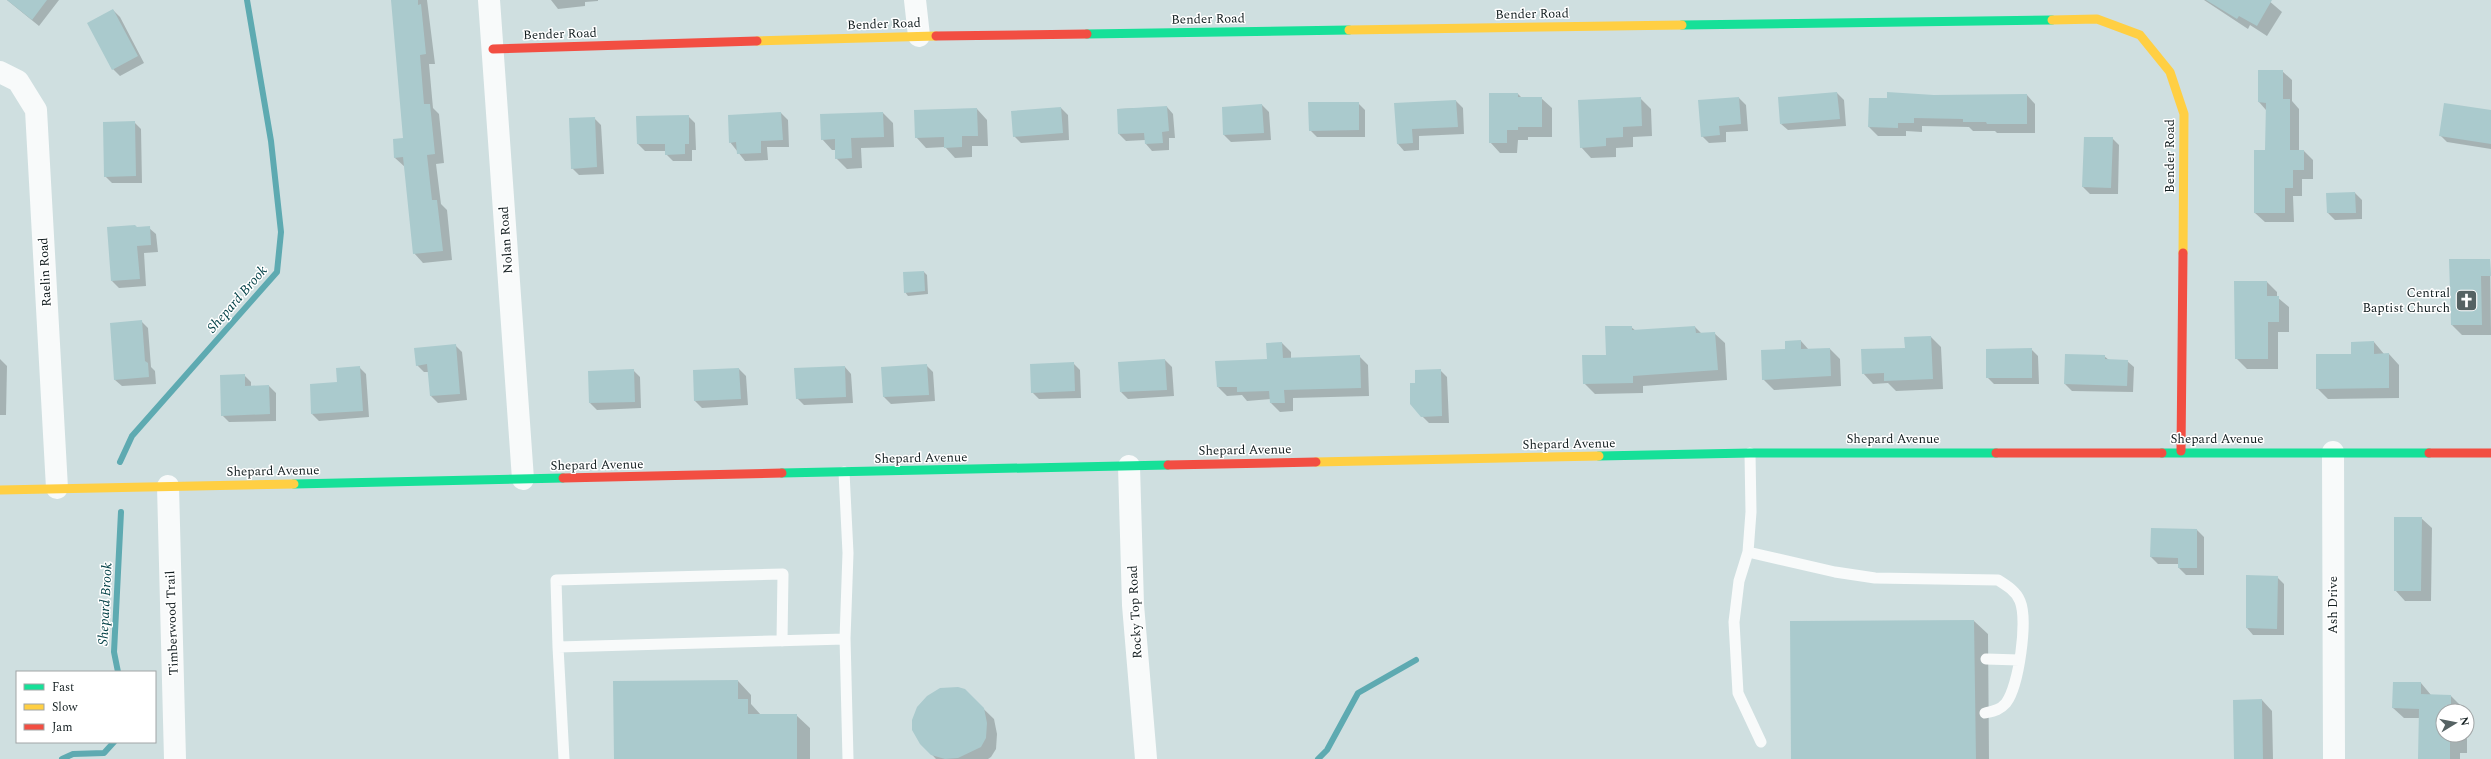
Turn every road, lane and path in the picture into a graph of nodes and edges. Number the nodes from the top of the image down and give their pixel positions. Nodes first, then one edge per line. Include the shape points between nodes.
1 (489, 0) edge
2 (915, 0) edge
3 (919, 36) junction
4 (493, 49) junction
5 (0, 72) edge
6 (2181, 451) junction
7 (2333, 452) junction
8 (1750, 453) junction
9 (2491, 453) edge
10 (1128, 466) junction
11 (844, 472) junction
12 (523, 479) junction
13 (168, 486) junction
14 (57, 488) junction
15 (0, 490) edge
16 (1748, 552) junction
17 (845, 637) junction
18 (782, 641) junction
19 (558, 647) junction
20 (1986, 659) dead end
21 (2019, 660) junction
22 (1985, 713) dead end
23 (1761, 742) dead end
24 (175, 759) edge
25 (564, 759) edge
26 (848, 759) edge
27 (1146, 759) edge
28 (2334, 759) edge

1 - 4 street, Nolan Road
2 - 3 street
3 - 4 main road, Bender Road
3 - 6 main road, Bender Road via 2097,19 2140,35 2170,72 2184,114
4 - 12 street, Nolan Road
5 - 14 street, Raelin Road via 18,81 36,110
6 - 7 main road, Shepard Avenue
6 - 8 main road, Shepard Avenue
7 - 9 main road, Shepard Avenue
7 - 28 street, Ash Drive
8 - 10 main road, Shepard Avenue
8 - 16 lane via 1752,512
10 - 11 main road, Shepard Avenue
10 - 27 street, Rocky Top Road via 1133,605
11 - 12 main road, Shepard Avenue
11 - 17 lane via 848,553
12 - 13 main road, Shepard Avenue
13 - 14 main road, Shepard Avenue
13 - 24 street, Timberwood Trail
14 - 15 main road, Shepard Avenue
16 - 21 lane via 1835,572 1875,578 1998,580 2011,588 2020,601 2024,618
16 - 23 lane via 1739,581 1734,622 1738,693
17 - 18 lane
17 - 26 lane
18 - 19 lane
18 - 19 lane via 783,574 556,580
19 - 25 lane
20 - 21 lane
21 - 22 lane via 2013,692 2006,704 1997,711

